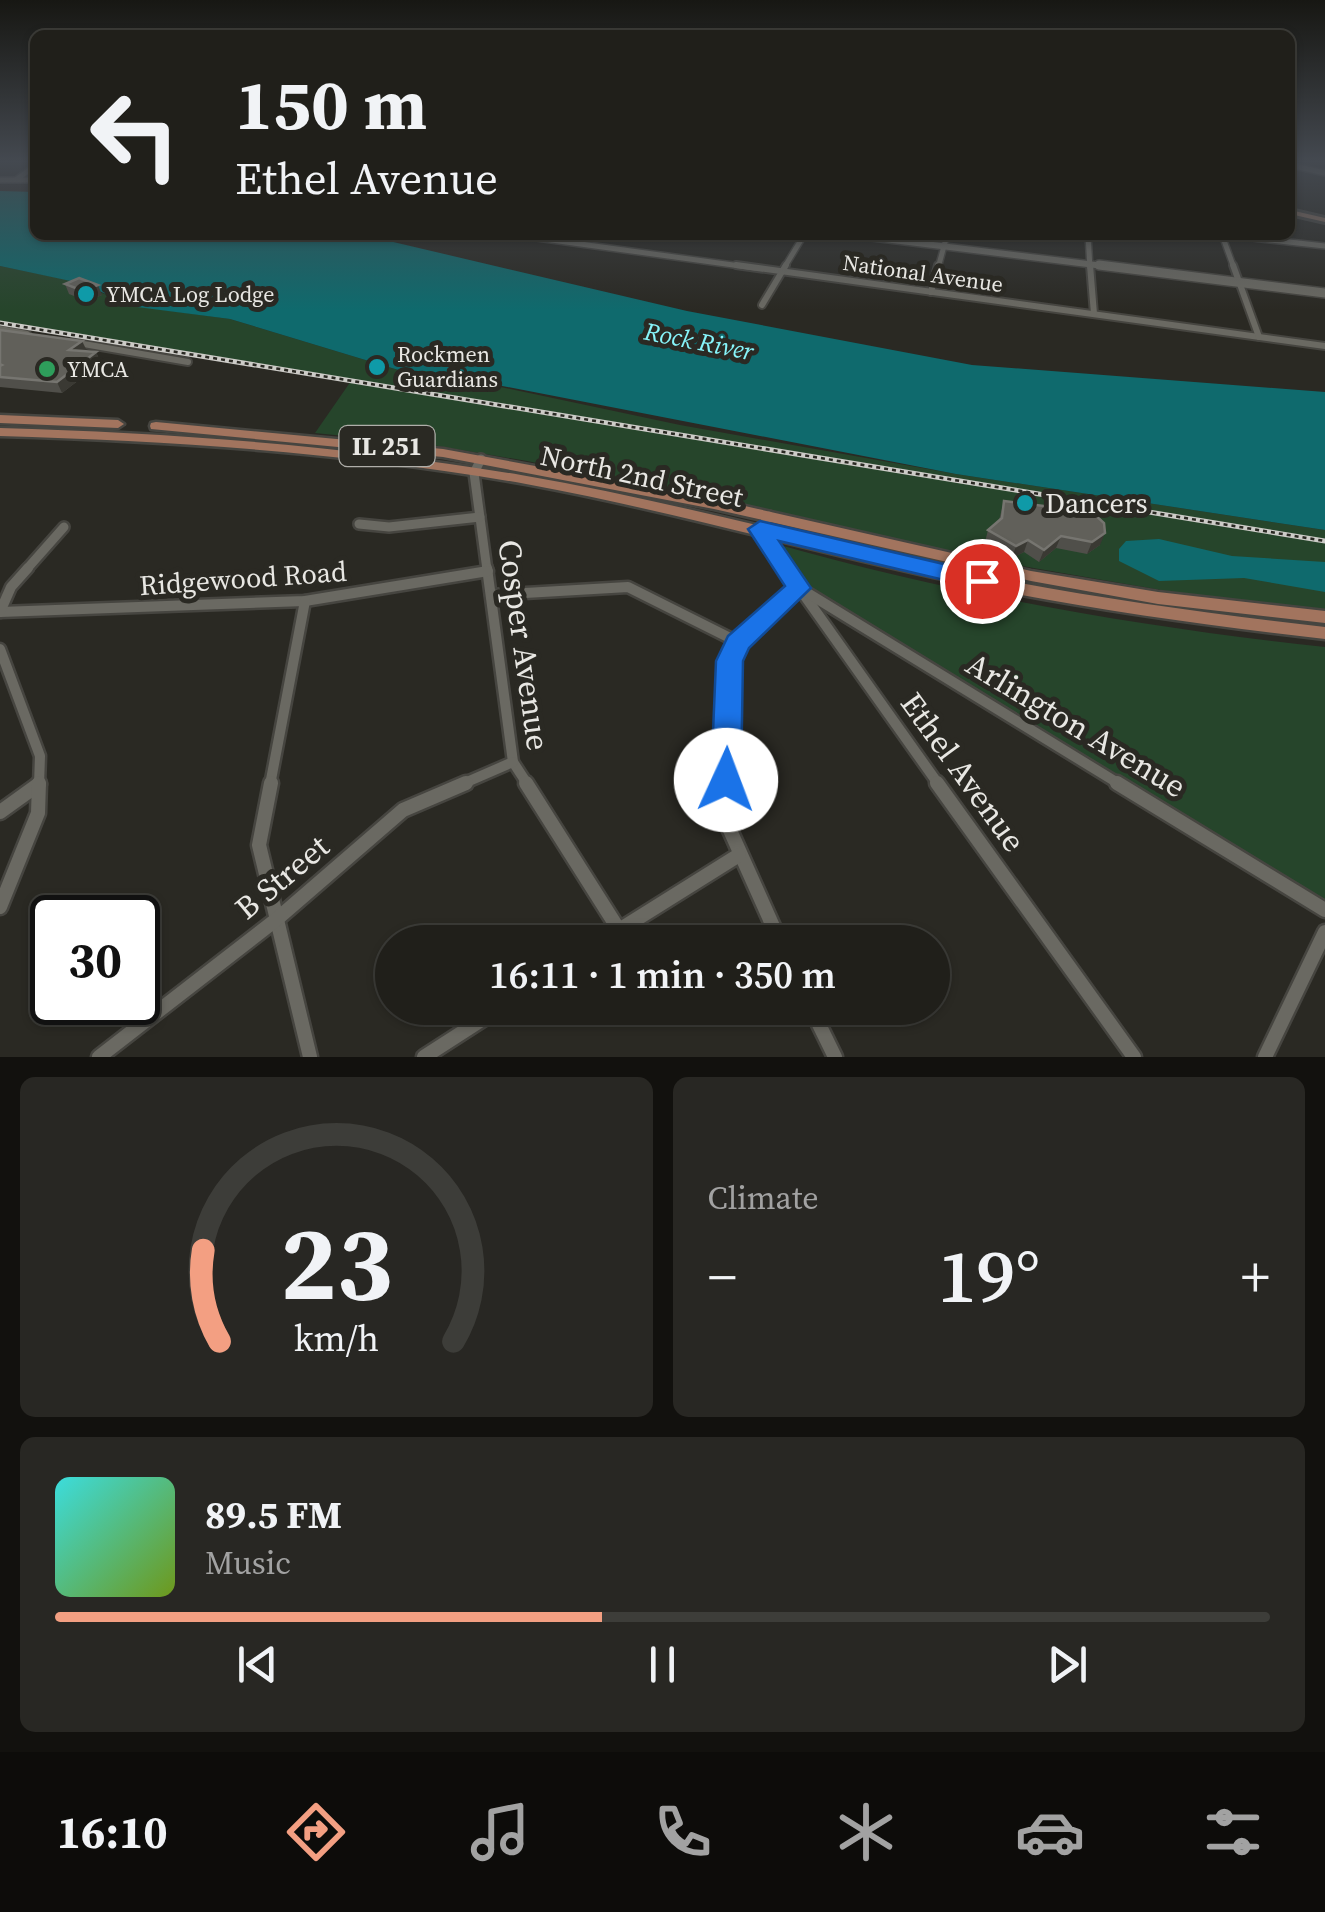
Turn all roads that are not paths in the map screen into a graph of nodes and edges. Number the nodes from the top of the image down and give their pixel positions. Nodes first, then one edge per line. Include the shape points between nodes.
1 (1295, 213) edge
2 (1325, 220) edge
3 (552, 240) edge
4 (593, 240) edge
5 (801, 240) edge
6 (1088, 240) edge
7 (1226, 240) edge
8 (1270, 240) edge
9 (945, 241) edge
10 (588, 245) junction
11 (1325, 246) edge
12 (1090, 262) junction
13 (782, 272) junction
14 (1239, 280) junction
15 (1325, 291) edge
16 (931, 292) junction
17 (762, 305) dead end
18 (1094, 314) junction
19 (0, 329) edge
20 (33, 335) edge
21 (1259, 337) junction
22 (65, 340) edge
23 (1325, 346) edge
24 (188, 362) dead end
25 (0, 419) edge
26 (0, 432) edge
27 (478, 466) junction
28 (480, 517) junction
29 (764, 522) junction
30 (358, 524) dead end
31 (64, 526) dead end
32 (488, 570) junction
33 (798, 588) junction
34 (492, 595) junction
35 (305, 601) junction
36 (0, 612) edge
37 (1325, 617) edge
38 (1325, 633) edge
39 (738, 642) junction
40 (0, 649) edge
41 (513, 762) junction
42 (39, 784) junction
43 (0, 812) edge
44 (739, 856) junction
45 (0, 907) edge
46 (1325, 910) edge
47 (277, 920) junction
48 (616, 925) edge
49 (627, 925) edge
50 (772, 925) edge
51 (1325, 932) edge
52 (474, 1025) edge
53 (819, 1025) edge
54 (99, 1057) edge
55 (310, 1057) edge
56 (424, 1057) edge
57 (835, 1057) edge
58 (1134, 1057) edge
59 (1265, 1057) edge

1 - 2 main road
3 - 10 street, National Avenue
4 - 10 street
5 - 13 street
6 - 12 street
7 - 14 street
8 - 11 street
9 - 12 street
9 - 16 street
10 - 13 street, National Avenue
12 - 14 street
12 - 18 street
13 - 16 street, National Avenue
13 - 17 street
14 - 15 street
14 - 21 street
16 - 18 street, National Avenue
18 - 21 street, National Avenue
19 - 20 street
21 - 23 street, National Avenue
22 - 24 street
25 - 27 main road, North 2nd Street / IL 251 via 238,431
26 - 27 main road, North 2nd Street / IL 251 via 140,434
27 - 28 street, Cosper Avenue
27 - 29 main road, North 2nd Street / IL 251
28 - 30 street
28 - 32 street, Cosper Avenue
29 - 33 street, Ethel Avenue
29 - 37 main road, North 2nd Street / IL 251 via 1158,598
29 - 38 main road, North 2nd Street / IL 251 via 1016,589
31 - 36 street via 11,587
32 - 34 street, Cosper Avenue
32 - 35 street, Ridgewood Road
33 - 39 street
33 - 46 street, Arlington Avenue
33 - 58 street, Ethel Avenue
34 - 39 street via 628,587
34 - 41 street, Cosper Avenue
35 - 36 street, Ridgewood Road
35 - 47 street via 259,845
39 - 44 street via 730,661 725,820
40 - 42 street via 35,738
41 - 47 street, B Street via 404,810
41 - 48 street, Cosper Avenue
42 - 43 street
42 - 45 street via 27,850
44 - 49 street
44 - 50 street
47 - 54 street, B Street
47 - 55 street
51 - 59 street
52 - 56 street
53 - 57 street

